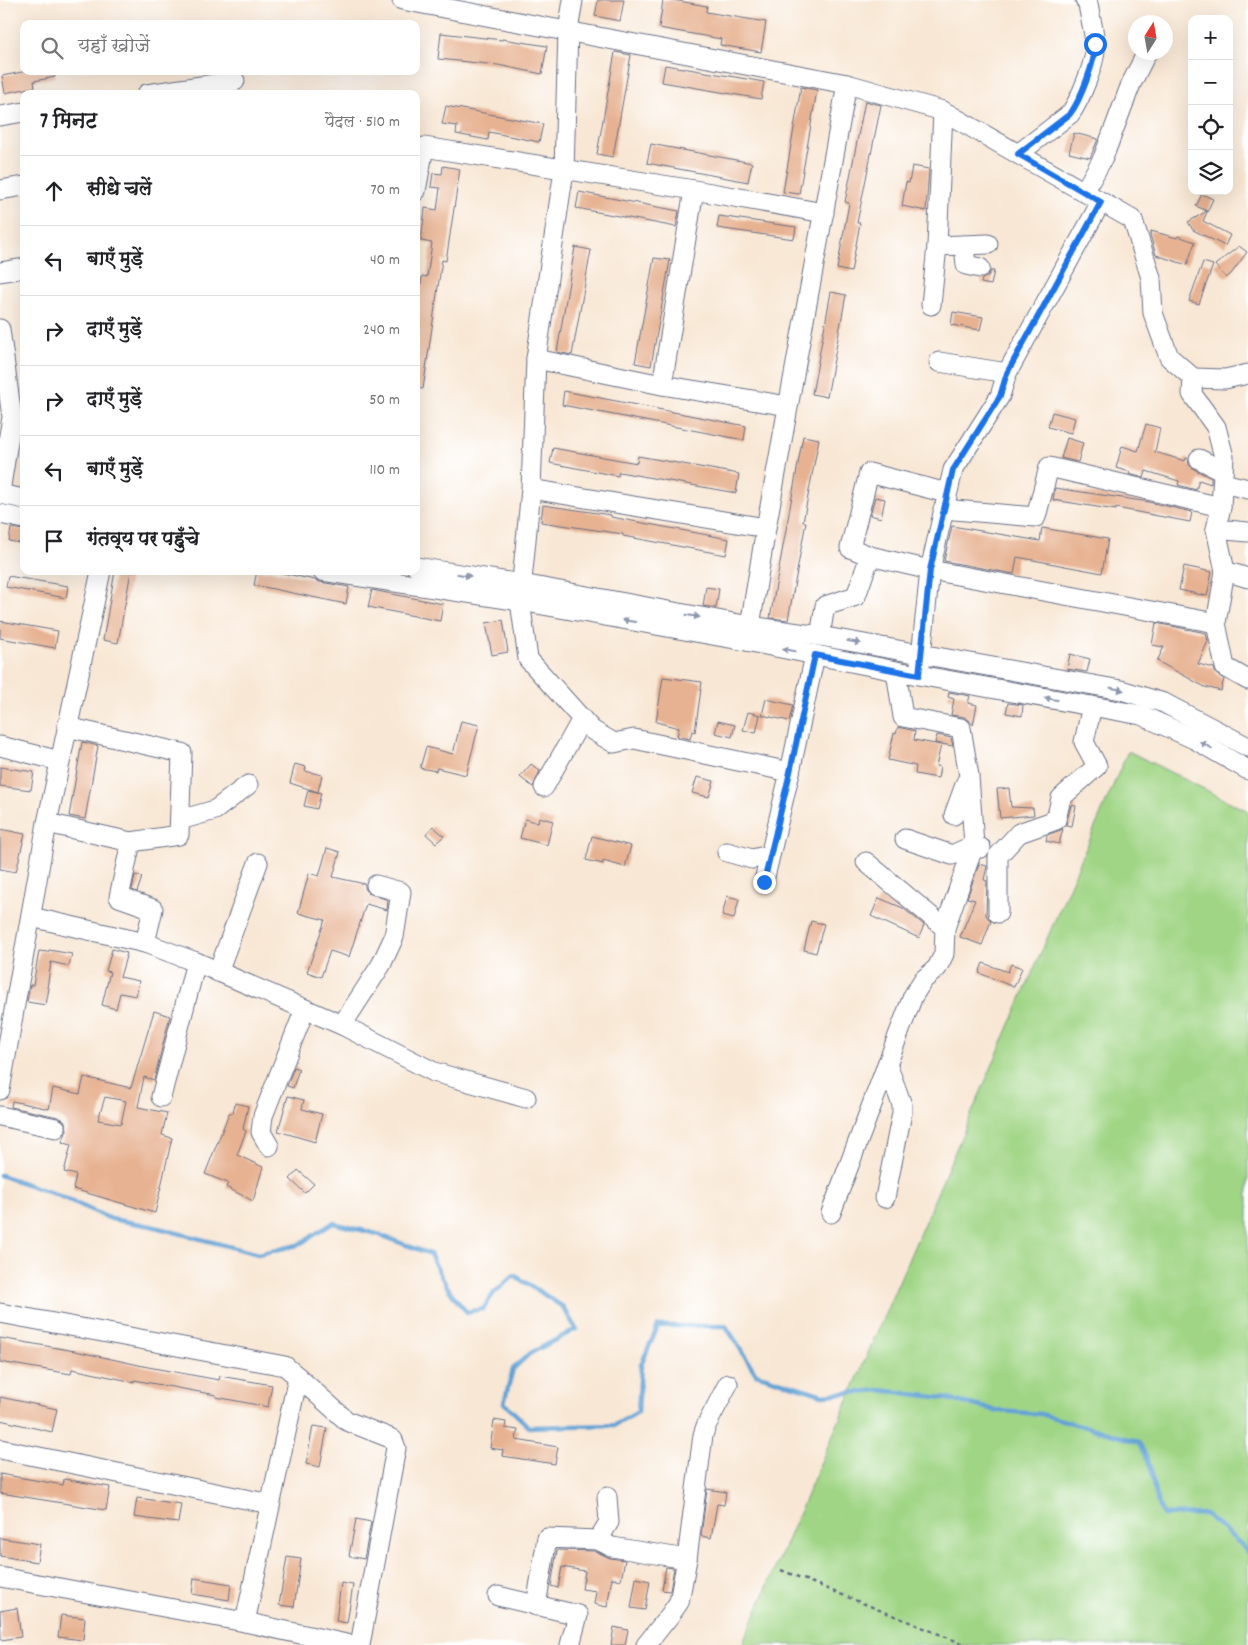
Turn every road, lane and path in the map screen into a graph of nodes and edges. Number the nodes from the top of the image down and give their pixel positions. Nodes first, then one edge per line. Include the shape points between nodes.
1 (402, 0) edge
2 (573, 0) edge
3 (1085, 0) edge
4 (568, 31) junction
5 (1143, 60) edge
6 (235, 80) dead end
7 (847, 84) junction
8 (172, 90) edge
9 (943, 111) junction
10 (20, 113) edge
11 (0, 116) edge
12 (1018, 154) junction
13 (420, 169) edge
14 (564, 170) junction
15 (20, 187) edge
16 (0, 190) edge
17 (694, 190) junction
18 (1084, 192) junction
19 (1101, 202) junction
20 (824, 213) junction
21 (988, 244) dead end
22 (964, 245) junction
23 (937, 246) junction
24 (980, 268) dead end
25 (20, 269) edge
26 (0, 272) edge
27 (931, 305) dead end
28 (0, 329) edge
29 (536, 359) junction
30 (939, 362) dead end
31 (1007, 373) junction
32 (1248, 374) edge
33 (1193, 378) junction
34 (662, 385) junction
35 (788, 406) junction
36 (18, 417) edge
37 (1199, 459) dead end
38 (1223, 477) junction
39 (531, 489) junction
40 (1248, 489) edge
41 (0, 493) edge
42 (20, 498) edge
43 (945, 501) junction
44 (1221, 506) junction
45 (0, 514) edge
46 (20, 518) edge
47 (766, 528) junction
48 (1216, 528) junction
49 (1248, 532) edge
50 (870, 556) junction
51 (420, 568) edge
52 (930, 570) junction
53 (1225, 571) junction
54 (100, 575) edge
55 (358, 575) edge
56 (1248, 578) edge
57 (521, 593) junction
58 (1216, 623) junction
59 (750, 626) junction
60 (820, 636) junction
61 (921, 654) junction
62 (815, 655) junction
63 (896, 671) junction
64 (919, 675) junction
65 (1248, 680) edge
66 (1092, 706) junction
67 (582, 720) junction
68 (67, 727) junction
69 (0, 746) edge
70 (1248, 746) edge
71 (60, 761) junction
72 (1248, 770) edge
73 (790, 772) junction
74 (969, 776) junction
75 (248, 785) dead end
76 (544, 787) dead end
77 (954, 815) dead end
78 (180, 820) junction
79 (47, 823) junction
80 (905, 839) dead end
81 (131, 842) junction
82 (974, 845) junction
83 (727, 852) dead end
84 (770, 856) junction
85 (998, 856) junction
86 (866, 862) dead end
87 (258, 863) dead end
88 (764, 882) dead end
89 (376, 885) dead end
90 (998, 913) dead end
91 (30, 917) junction
92 (945, 928) junction
93 (145, 943) junction
94 (196, 962) junction
95 (218, 972) junction
96 (305, 1009) junction
97 (342, 1025) junction
98 (887, 1064) junction
99 (0, 1090) edge
100 (161, 1097) dead end
101 (526, 1098) dead end
102 (0, 1116) edge
103 (56, 1128) dead end
104 (270, 1146) dead end
105 (885, 1198) dead end
106 (831, 1214) dead end
107 (0, 1313) edge
108 (298, 1377) junction
109 (728, 1384) dead end
110 (0, 1449) edge
111 (607, 1497) dead end
112 (270, 1504) junction
113 (598, 1540) junction
114 (687, 1560) junction
115 (781, 1570) dead end
116 (0, 1577) edge
117 (498, 1596) dead end
118 (536, 1606) junction
119 (245, 1622) junction
120 (351, 1645) edge
121 (360, 1645) edge
122 (570, 1645) edge
123 (646, 1645) edge
124 (966, 1645) edge

1 - 4 street
2 - 4 street
3 - 12 street via 1096,49 1076,105 1070,114
4 - 7 street
4 - 14 street
5 - 18 street via 1103,158
6 - 8 street
7 - 9 street
7 - 20 street
9 - 12 street
9 - 23 street
10 - 11 street
12 - 18 street
13 - 14 street via 424,147
14 - 17 street
14 - 29 street
15 - 16 street
17 - 20 street
17 - 34 street
18 - 19 street
19 - 31 street
19 - 33 street via 1133,220 1151,278 1153,313 1169,358
20 - 35 street
21 - 22 street
22 - 23 street
22 - 24 street via 966,266
23 - 27 street
25 - 26 street
28 - 36 street
29 - 34 street
29 - 39 street
30 - 31 street
31 - 43 street via 1000,396 953,470
32 - 33 street via 1225,379
33 - 38 street via 1192,394 1216,427 1224,457
34 - 35 street
35 - 47 street
36 - 41 street
37 - 38 street
38 - 40 street
38 - 44 street
39 - 47 street
39 - 57 street
41 - 42 street
43 - 44 street via 1036,517 1049,468
43 - 50 street via 869,473 850,548
43 - 52 street
44 - 48 street
45 - 46 street
47 - 59 street
48 - 49 street
48 - 53 street
50 - 52 street
50 - 60 street via 856,596 825,606
51 -> 57 street
52 - 58 street
52 - 61 street
53 - 56 street
53 - 58 street
54 - 68 street
55 - 57 street
57 -> 59 street
62 -> 57 street
57 - 67 street via 528,659
58 - 65 street via 1225,668
59 - 60 street
60 -> 61 street
61 - 64 street
61 -> 70 street via 1121,690 1164,703
62 - 63 street
62 - 73 street
63 - 64 street
63 - 74 street via 903,717 961,728
66 -> 64 street
72 -> 66 street via 1194,738 1142,715
66 - 85 street via 1084,742 1096,766 1061,798 1056,820 1019,832
67 - 73 street via 614,743 634,739
67 - 76 street
68 - 71 street
68 - 78 street via 182,753
69 - 71 street
71 - 79 street
73 - 84 street
74 - 77 street
74 - 82 street
75 - 78 street via 215,810
78 - 81 street via 179,835
79 - 81 street
79 - 91 street
80 - 82 street via 952,855
81 - 93 street via 119,897 153,909
82 - 85 street
82 - 92 street
83 - 84 street via 752,859
84 - 88 street
85 - 90 street
86 - 92 street
87 - 95 street
89 - 97 street via 401,892 394,937 381,964
91 - 93 street
91 - 99 street
92 - 98 street via 944,954 937,968 923,980 913,996
93 - 94 street
94 - 95 street
94 - 100 street
95 - 96 street
96 - 97 street
96 - 104 street via 263,1116 261,1132
97 - 101 street via 434,1072
98 - 105 street via 902,1113
98 - 106 street
102 - 103 street
107 - 108 street via 286,1366
108 - 112 street
108 - 121 street via 347,1421 395,1443
109 - 114 street via 706,1426
110 - 112 street
111 - 113 street via 609,1522
112 - 119 street
113 - 114 street via 612,1547
113 - 118 street via 547,1538
114 - 123 street via 679,1602
115 - 124 path
116 - 119 street
117 - 118 street
118 - 122 street via 578,1615
119 - 120 street

